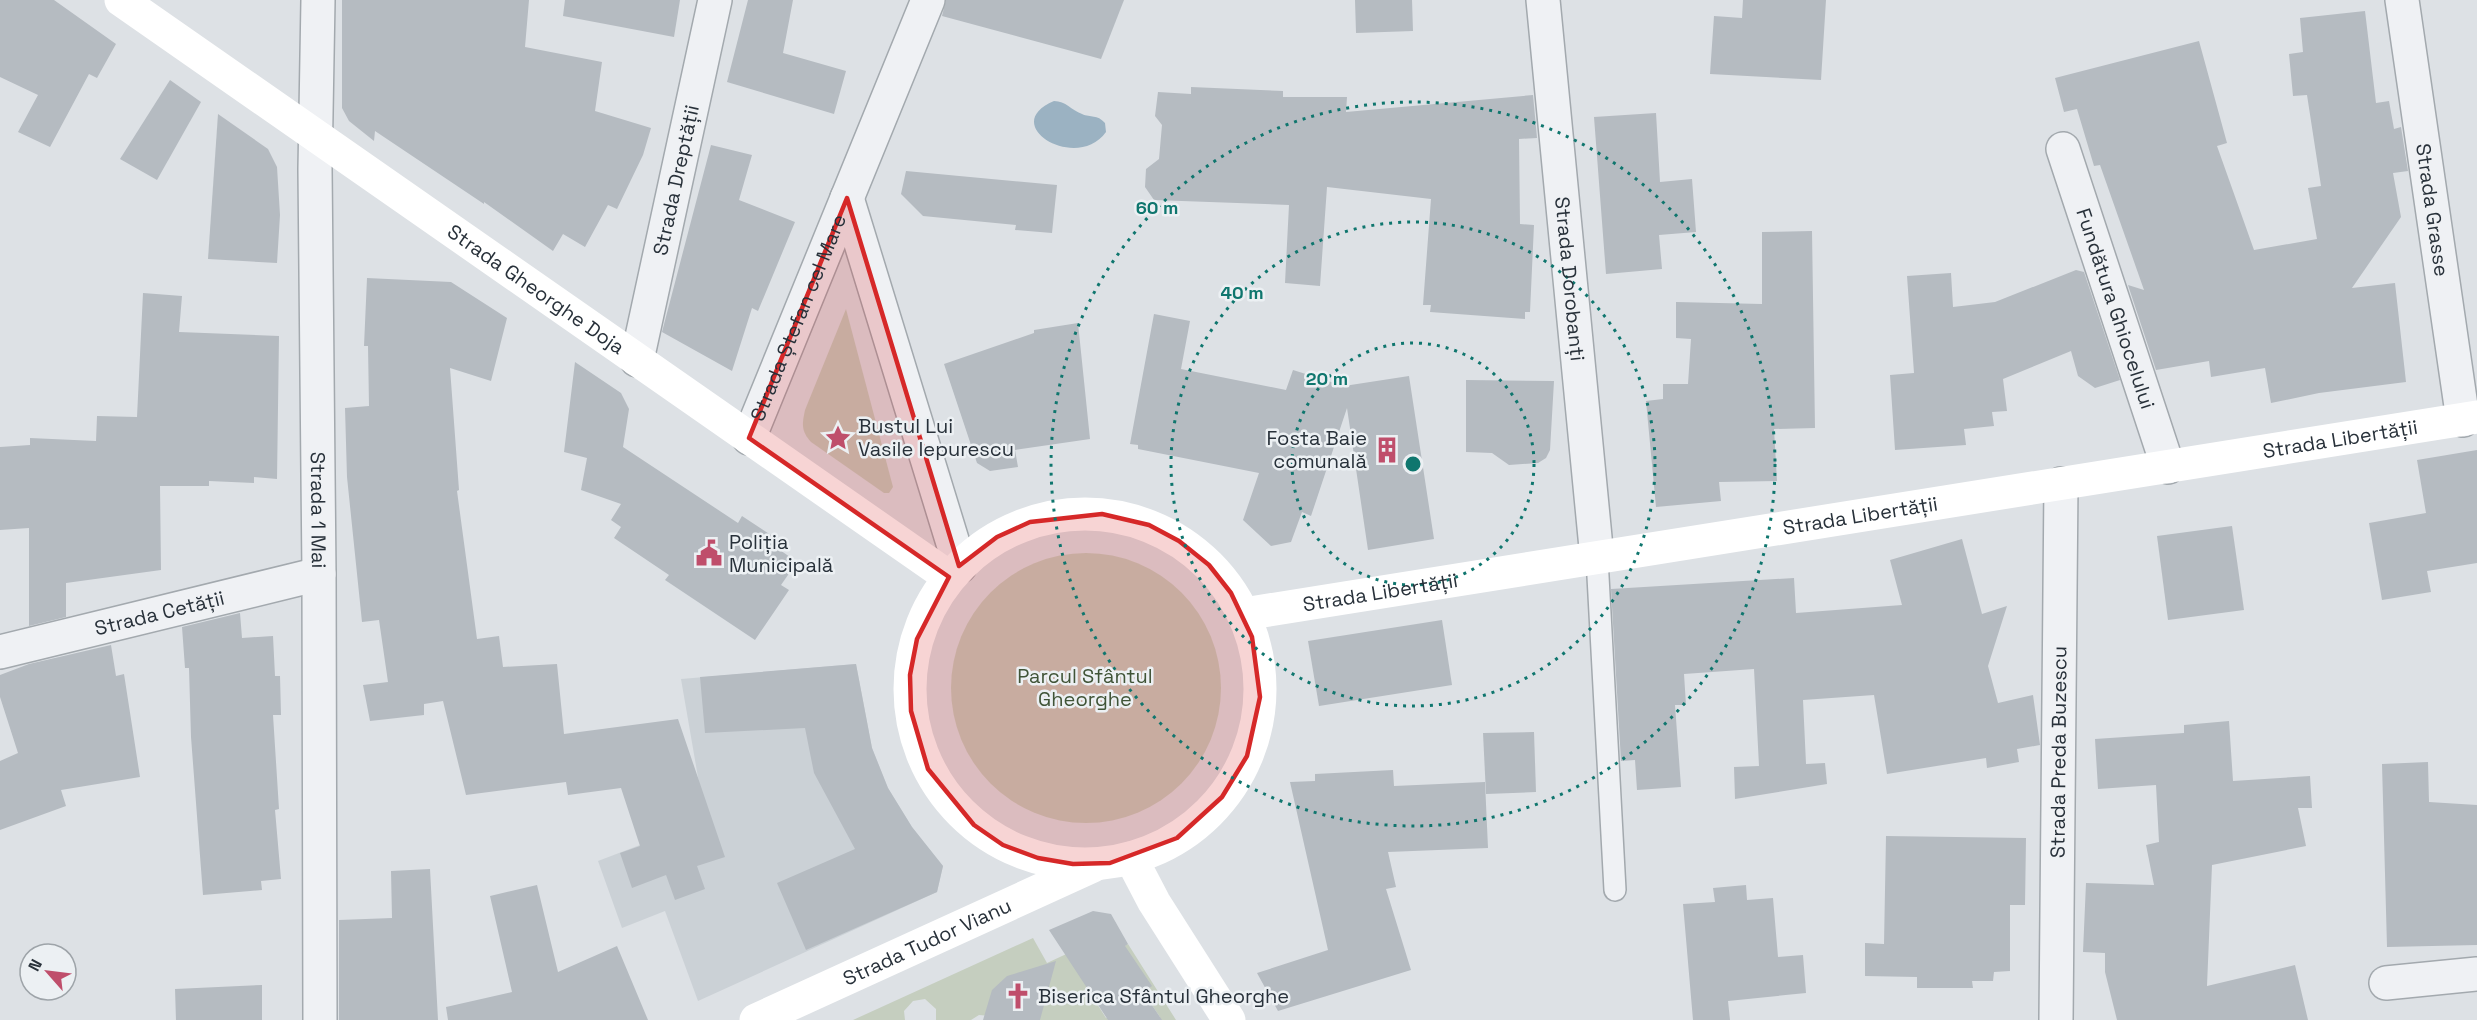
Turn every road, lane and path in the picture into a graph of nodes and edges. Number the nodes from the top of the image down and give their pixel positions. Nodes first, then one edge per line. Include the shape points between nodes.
1 (121, 0) edge
2 (318, 0) edge
3 (715, 0) edge
4 (928, 0) edge
5 (1543, 0) edge
6 (2402, 0) edge
7 (317, 137) junction
8 (2063, 149) dead end
9 (847, 198) junction
10 (637, 360) junction
11 (2470, 418) edge
12 (749, 438) junction
13 (2168, 467) junction
14 (2061, 484) junction
15 (1597, 558) junction
16 (955, 572) junction
17 (319, 574) junction
18 (1244, 614) junction
19 (0, 652) edge
20 (1131, 858) junction
21 (1098, 864) junction
22 (1615, 890) dead end
23 (2477, 974) edge
24 (2386, 983) dead end
25 (320, 1020) edge
26 (756, 1020) edge
27 (1229, 1020) edge
28 (2056, 1020) edge

1 - 7 street, Strada Gheorghe Doja
2 - 7 street, Strada 1 Mai
3 - 10 street, Strada Dreptății
4 - 9 street, Strada Ștefan cel Mare
5 - 15 street, Strada Dorobanți
6 - 11 street, Strada Grasse
7 - 10 street, Strada Gheorghe Doja
7 - 17 street, Strada 1 Mai
8 - 13 street, Fundătura Ghiocelului
9 - 12 street, Strada Ștefan cel Mare
9 - 16 street, Strada Ștefan cel Mare
10 - 12 street, Strada Gheorghe Doja
11 - 13 street, Strada Libertății
12 - 16 street, Strada Gheorghe Doja
13 - 14 street, Strada Libertății
14 - 15 street, Strada Libertății
14 - 28 street, Strada Preda Buzescu
15 - 18 street, Strada Libertății
15 - 22 lane
16 - 18 street via 998,537 1030,522 1066,514 1114,515 1160,530 1201,556
16 - 21 street via 930,606 913,651 912,721 928,769 956,808 1003,844 1049,861
17 - 19 street, Strada Cetății
17 - 25 street, Strada 1 Mai
18 - 20 street via 1255,648 1260,684 1257,721 1247,756 1222,797 1197,823 1167,843
20 - 21 street
20 - 27 street
21 - 26 street, Strada Tudor Vianu
23 - 24 street

